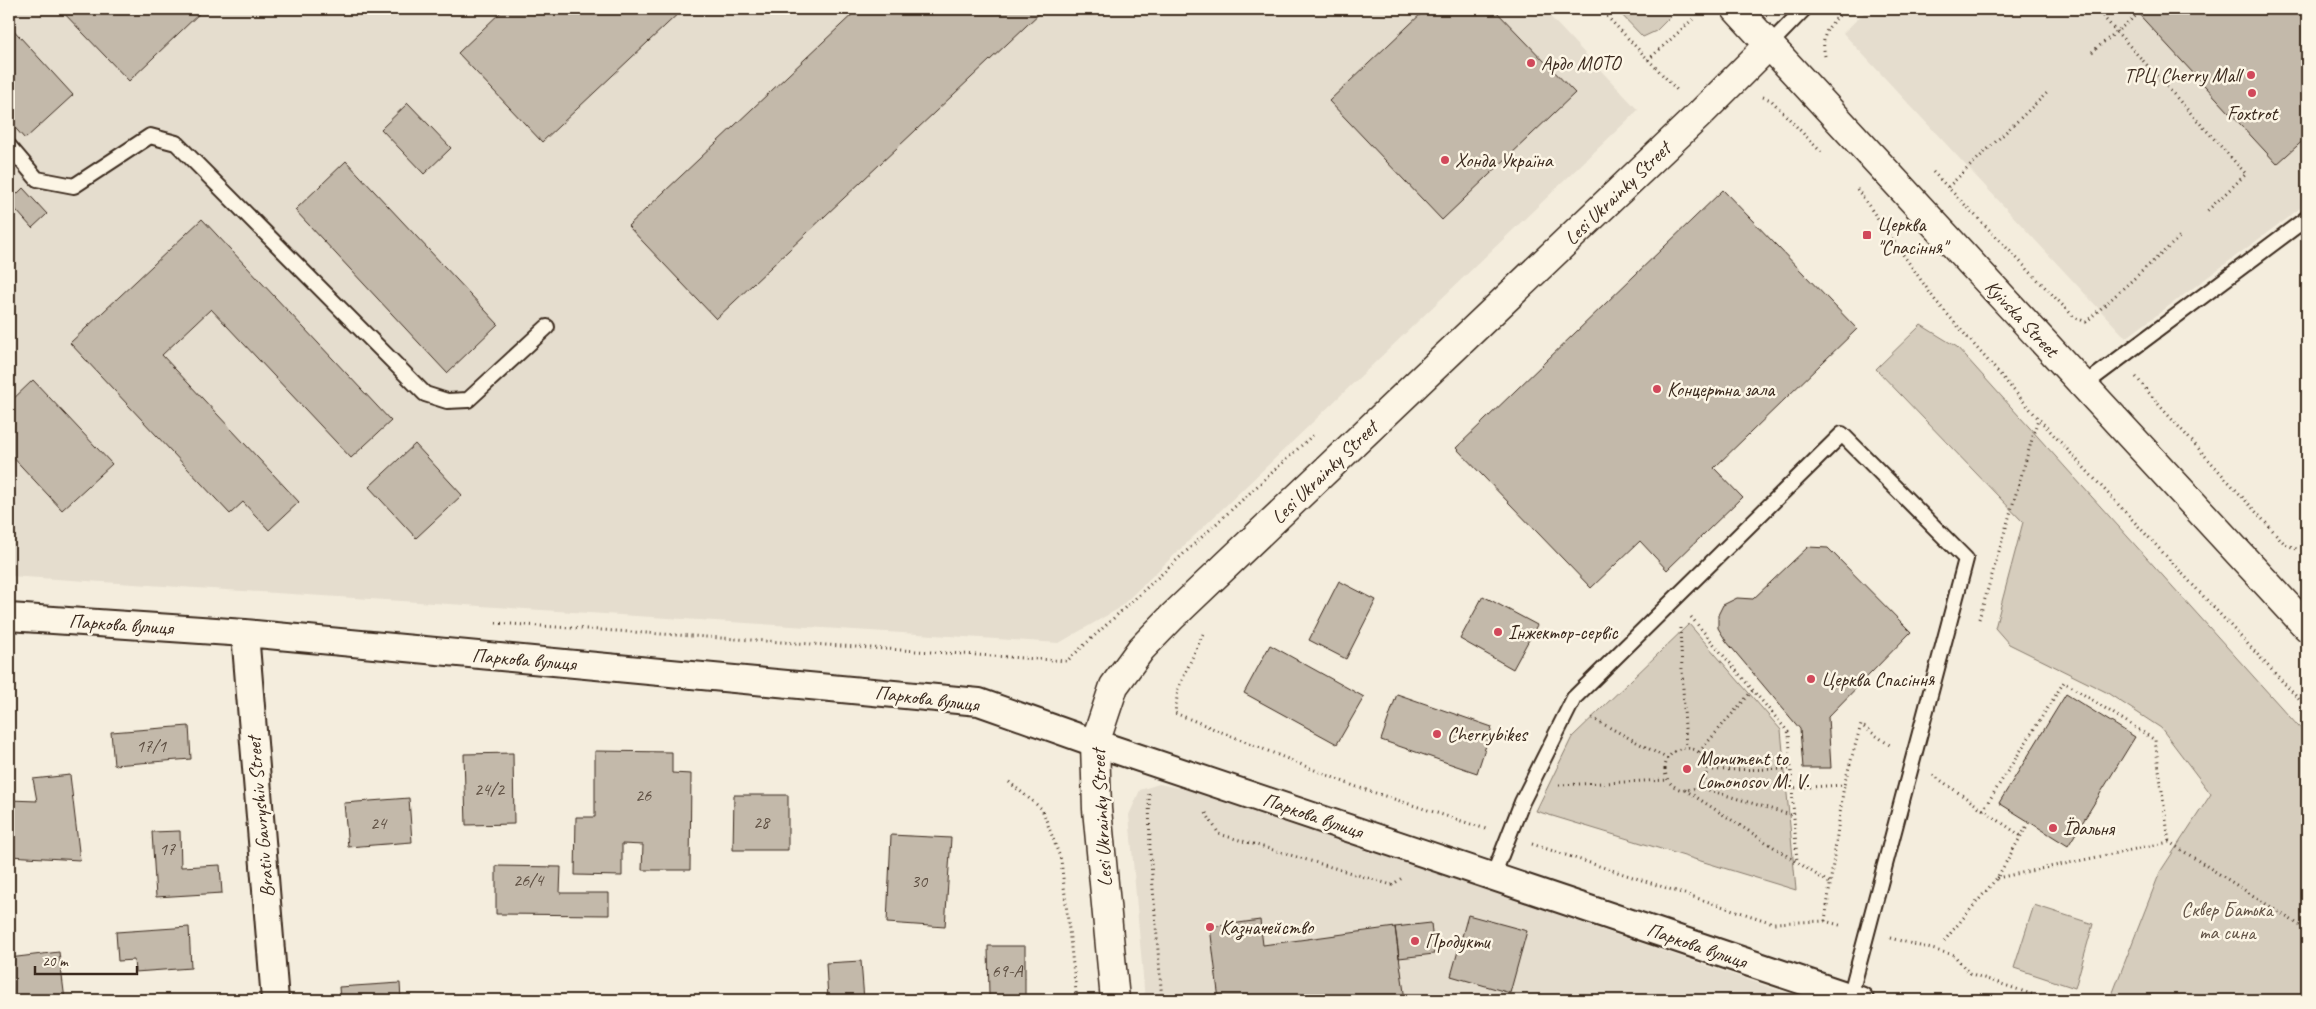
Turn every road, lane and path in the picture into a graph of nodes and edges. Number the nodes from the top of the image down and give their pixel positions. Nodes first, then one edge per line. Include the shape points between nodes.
1 (1600, 9) edge
2 (1736, 9) edge
3 (1804, 9) edge
4 (1846, 9) edge
5 (2096, 9) edge
6 (2138, 14) dead end
7 (1692, 19) dead end
8 (2116, 32) junction
9 (1770, 44) junction
10 (2092, 52) dead end
11 (1648, 60) junction
12 (1828, 62) dead end
13 (2049, 91) dead end
14 (1760, 95) dead end
15 (1700, 114) junction
16 (9, 146) edge
17 (1823, 154) dead end
18 (1928, 166) dead end
19 (1855, 187) dead end
20 (1948, 187) junction
21 (2205, 213) dead end
22 (2307, 218) edge
23 (2182, 235) dead end
24 (547, 327) dead end
25 (2133, 372) dead end
26 (2084, 385) junction
27 (2038, 418) junction
28 (1316, 432) dead end
29 (2299, 550) dead end
30 (1690, 615) dead end
31 (9, 617) edge
32 (495, 623) dead end
33 (1977, 623) dead end
34 (1680, 625) dead end
35 (2307, 627) edge
36 (245, 633) junction
37 (1753, 690) junction
38 (2307, 708) edge
39 (1175, 714) dead end
40 (1588, 715) dead end
41 (1095, 743) junction
42 (1686, 748) junction
43 (1699, 752) junction
44 (1668, 759) junction
45 (1912, 761) junction
46 (1792, 769) junction
47 (1708, 770) junction
48 (1668, 780) junction
49 (1009, 782) dead end
50 (1553, 785) dead end
51 (1844, 786) junction
52 (1698, 787) junction
53 (1792, 788) junction
54 (1685, 790) junction
55 (1157, 792) dead end
56 (1983, 810) junction
57 (1204, 811) dead end
58 (1794, 816) junction
59 (2029, 822) dead end
60 (2021, 836) junction
61 (1509, 837) junction
62 (2169, 842) junction
63 (1797, 862) junction
64 (1405, 876) dead end
65 (1493, 876) junction
66 (1997, 878) junction
67 (1831, 884) junction
68 (1825, 921) junction
69 (2307, 930) edge
70 (1868, 933) junction
71 (1944, 941) dead end
72 (1855, 999) edge
73 (275, 1000) edge
74 (1077, 1000) edge
75 (1115, 1000) edge
76 (1162, 1000) edge
77 (2049, 1000) edge

1 - 11 path
2 - 9 street, Kyivska Street
3 - 9 lane
4 - 12 path via 1828,26 1823,41
5 - 8 path
6 - 8 path
7 - 11 path
8 - 10 path
8 - 21 path via 2246,174
9 - 15 street, Lesi Ukrainky Street
9 - 26 street, Kyivska Street
11 - 15 path
13 - 20 path
14 - 17 path via 1771,100
15 - 41 street, Lesi Ukrainky Street via 1141,649 1114,686
16 - 24 lane via 37,179 74,186 150,136 176,144 425,394 447,401 468,400
18 - 20 path
19 - 27 path via 1936,300
20 - 23 path via 2074,318 2086,322
22 - 26 lane
25 - 29 path via 2284,544
26 - 35 street, Kyivska Street
27 - 33 path
27 - 38 path
28 - 32 path via 1067,661
30 - 37 path
31 - 36 street, Паркова вулиця
34 - 42 path
36 - 41 street, Паркова вулиця via 980,702
36 - 73 street, Brativ Gavryshiv Street
37 - 43 path
37 - 46 path via 1789,733
39 - 61 path via 1354,786
40 - 44 path
41 - 65 street, Паркова вулиця
41 - 75 street, Lesi Ukrainky Street via 1097,810
42 - 43 path
42 - 44 path
43 - 47 path
44 - 48 path
45 - 51 path via 1861,725
45 - 56 path
45 - 61 lane via 1966,559 1842,434 1574,698 1522,802
45 - 70 lane
46 - 47 path
46 - 53 path
47 - 52 path
48 - 50 path
48 - 54 path via 1678,789
49 - 74 path via 1042,809 1061,860
51 - 53 path
51 - 67 path
52 - 54 path
52 - 58 path
53 - 58 path
54 - 63 path
55 - 76 path via 1148,790
56 - 60 path
56 - 62 path via 2064,682 2155,740
57 - 64 path via 1219,834 1392,885
58 - 63 path
59 - 60 path
60 - 66 path
61 - 65 lane
61 - 68 path via 1773,923
62 - 66 path
62 - 69 path
63 - 67 path
65 - 72 street, Паркова вулиця
66 - 71 path
67 - 68 path
68 - 70 path
70 - 72 lane
70 - 77 path via 1954,955 1969,973

